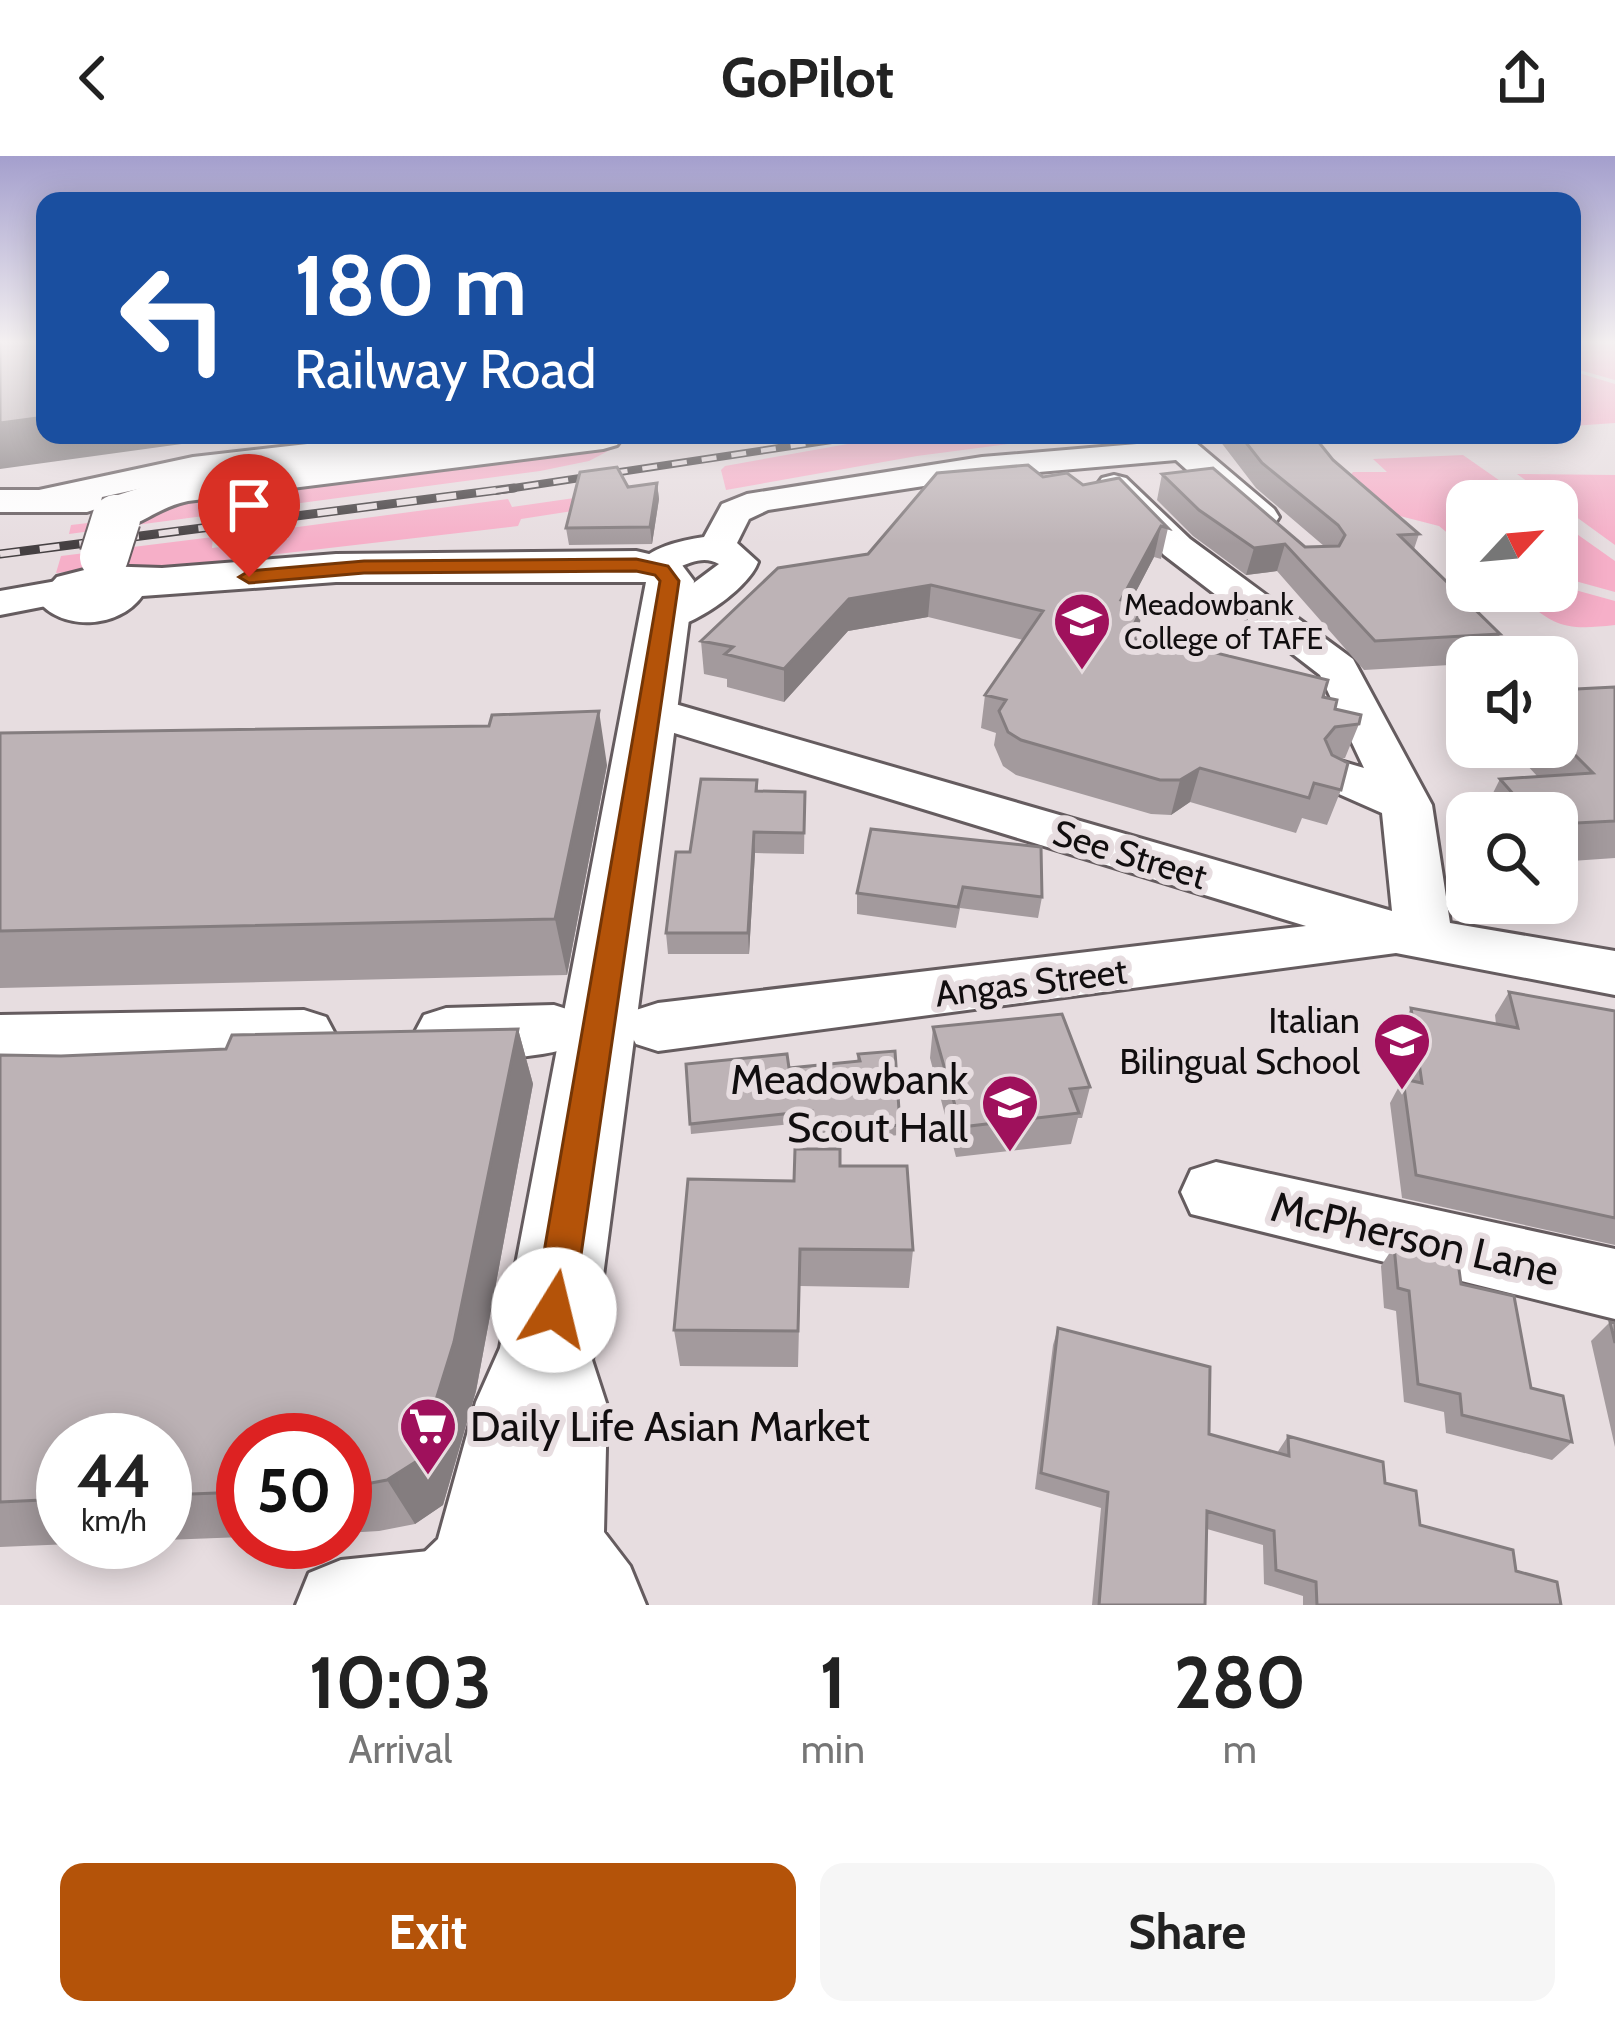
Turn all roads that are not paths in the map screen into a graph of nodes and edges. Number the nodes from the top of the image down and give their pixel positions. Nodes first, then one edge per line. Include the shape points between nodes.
1 (468, 444) edge
2 (478, 444) edge
3 (1089, 456) junction
4 (51, 498) junction
5 (0, 501) edge
6 (1281, 534) edge
7 (716, 548) junction
8 (654, 567) junction
9 (100, 570) junction
10 (0, 603) edge
11 (0, 614) edge
12 (664, 621) junction
13 (651, 711) junction
14 (1336, 793) edge
15 (1407, 822) junction
16 (1414, 937) junction
17 (1615, 973) edge
18 (658, 1027) dead end
19 (554, 1029) dead end
20 (0, 1039) edge
21 (1216, 1192) dead end
22 (1615, 1284) edge
23 (506, 1586) edge
24 (341, 1605) edge

1 - 4 street via 170,470
2 - 9 main road via 204,486
3 - 6 street via 1184,450
3 - 7 street via 759,501 735,512
3 - 15 street via 1177,547 1338,668
4 - 5 street
4 - 9 street
7 - 8 street via 691,549
7 - 12 street via 736,556 738,568
8 - 9 main road via 350,568 229,585
8 - 12 main road via 670,581
9 - 10 street
9 - 11 street
12 - 13 main road
13 - 16 street, See Street
13 - 23 main road via 546,1356 525,1402
14 - 15 street
15 - 16 street
16 - 17 street, See Street
16 - 18 street, Angas Street
19 - 20 street
21 - 22 street, McPherson Lane
23 - 24 street

